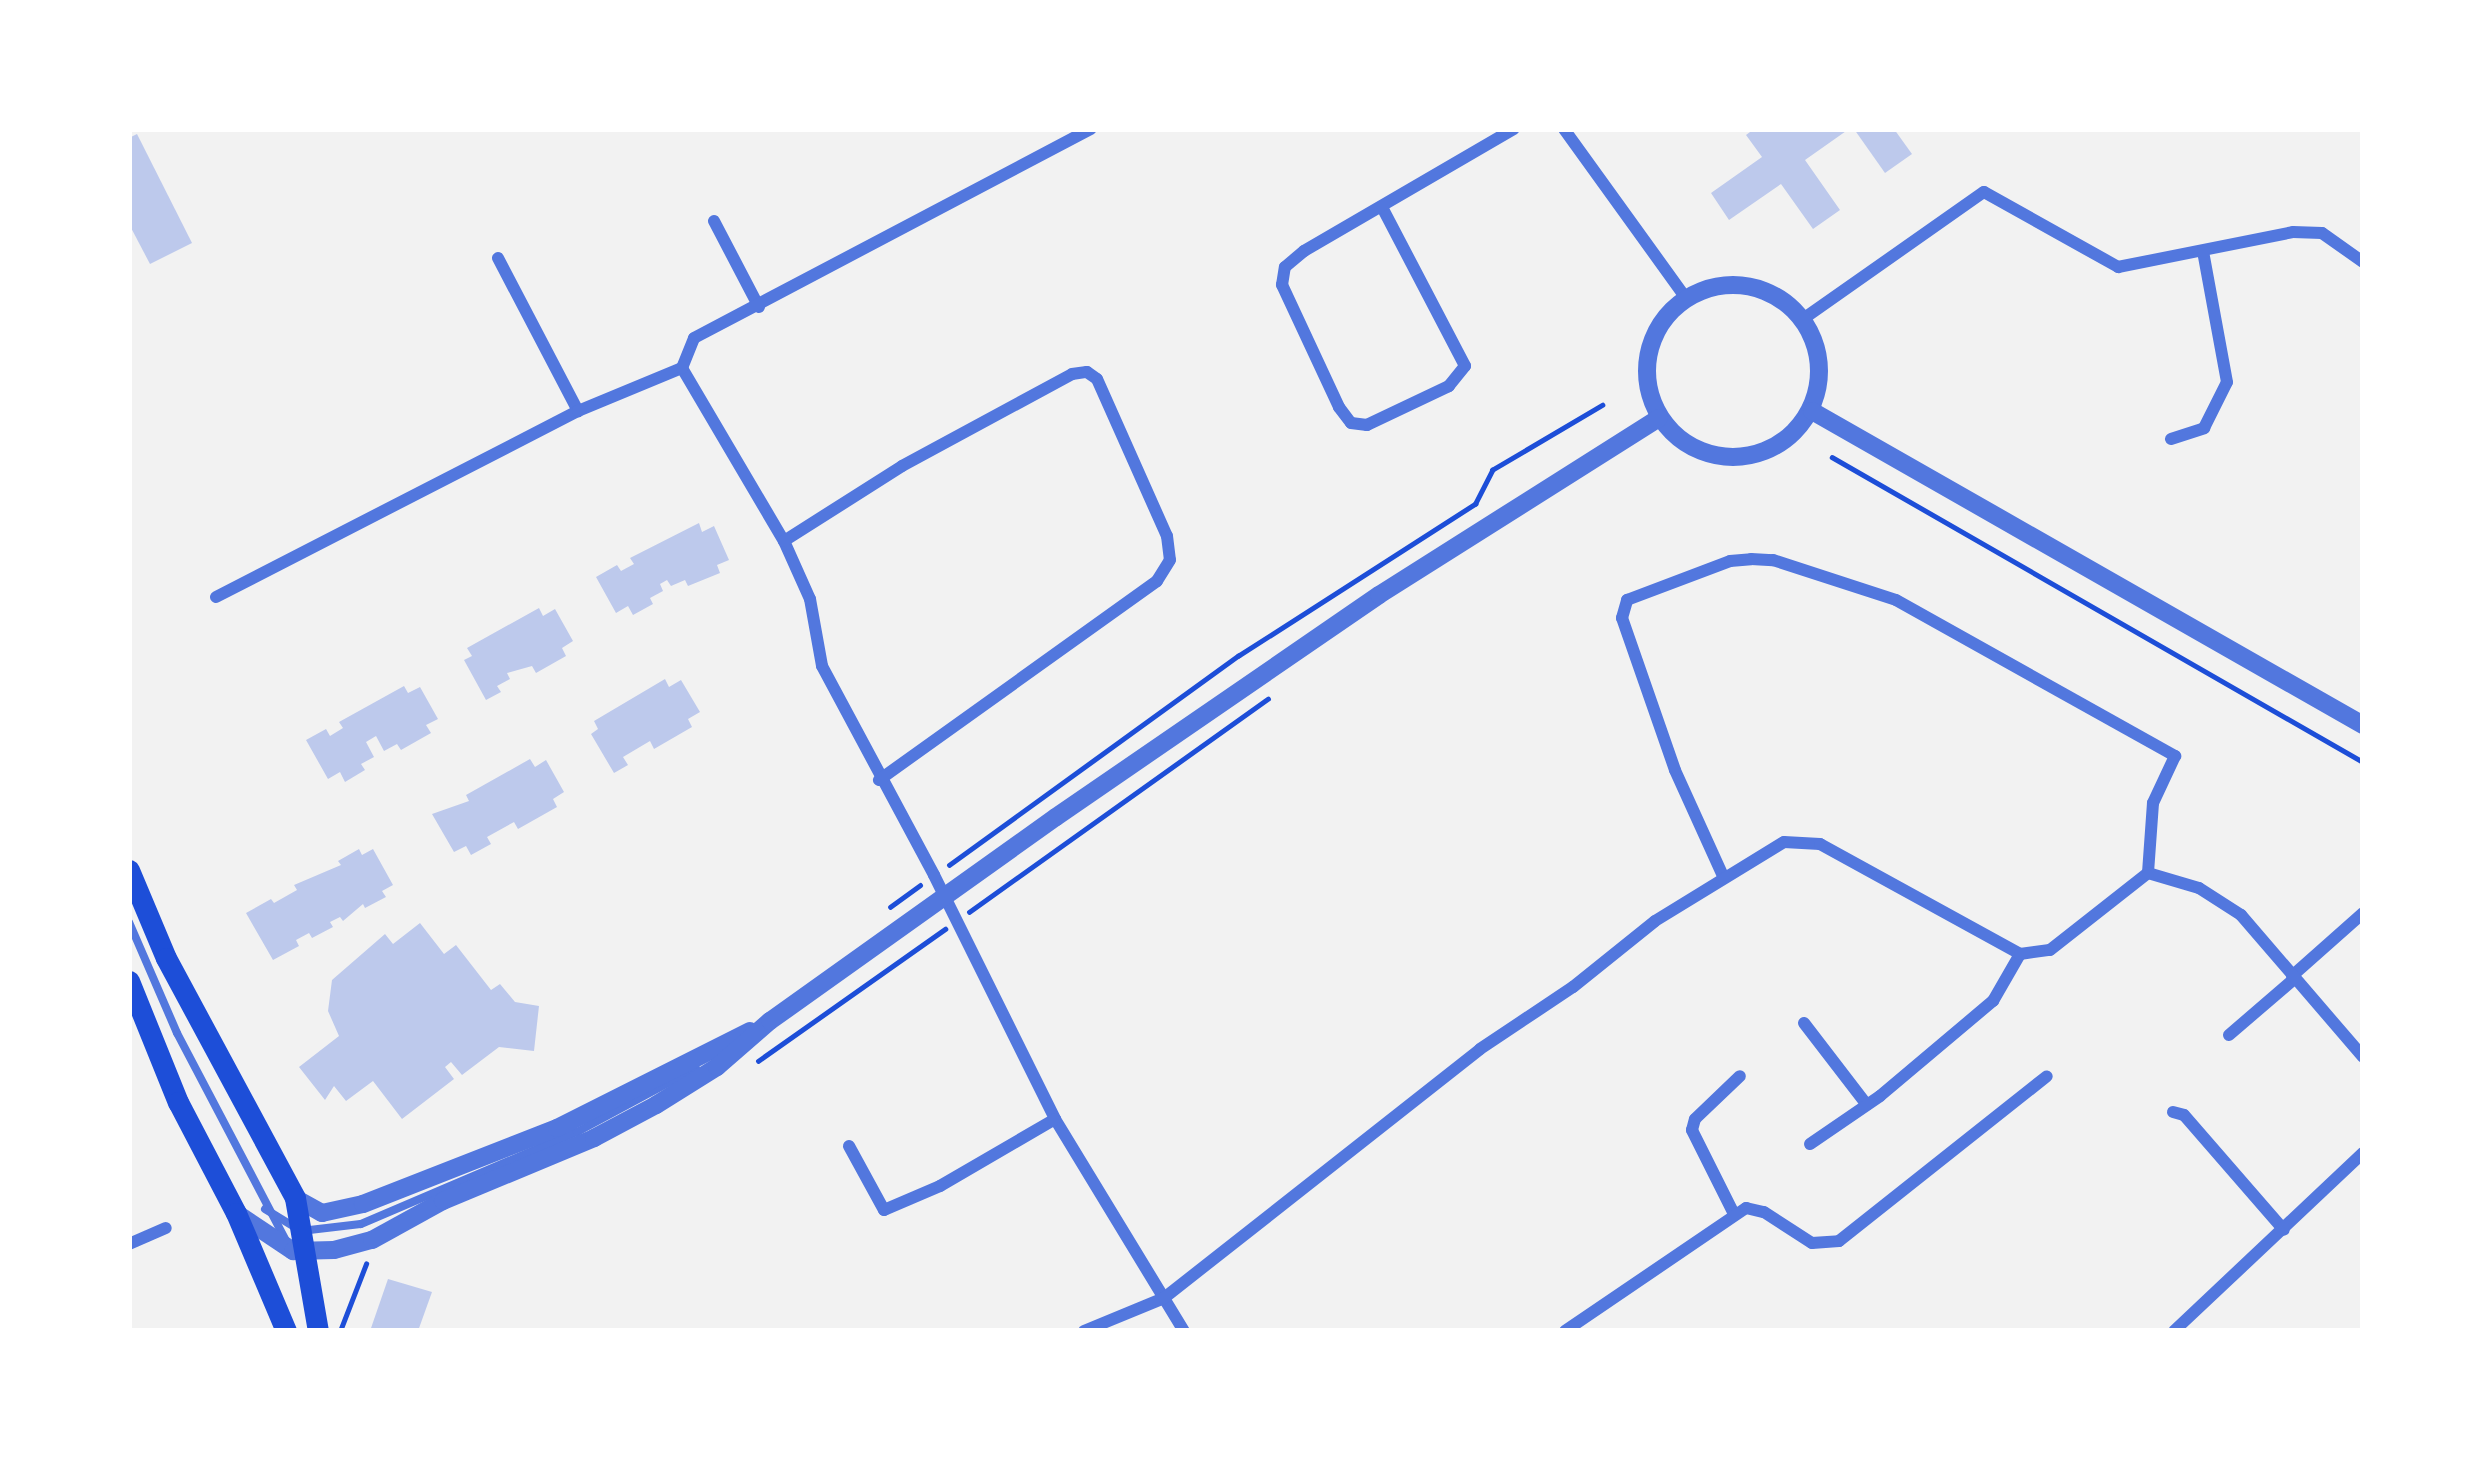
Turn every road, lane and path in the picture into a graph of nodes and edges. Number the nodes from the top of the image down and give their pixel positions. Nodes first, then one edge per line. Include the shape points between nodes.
1 (1091, 129) edge
2 (1514, 129) edge
3 (1564, 129) edge
4 (1383, 209) junction
5 (713, 220) dead end
6 (2203, 250) junction
7 (498, 259) dead end
8 (2363, 262) edge
9 (1685, 298) junction
10 (759, 307) junction
11 (1803, 319) junction
12 (682, 368) junction
13 (1602, 405) dead end
14 (578, 411) junction
15 (1812, 411) junction
16 (1659, 418) junction
17 (2171, 439) dead end
18 (1832, 457) dead end
19 (784, 541) junction
20 (216, 596) dead end
21 (2363, 725) edge
22 (2363, 762) edge
23 (879, 780) junction
24 (129, 870) edge
25 (2148, 873) junction
26 (934, 875) junction
27 (1723, 876) junction
28 (944, 896) junction
29 (2363, 913) edge
30 (878, 916) dead end
31 (129, 922) edge
32 (2020, 955) junction
33 (2293, 978) junction
34 (129, 981) edge
35 (770, 1021) junction
36 (1804, 1023) dead end
37 (2229, 1035) dead end
38 (2363, 1057) edge
39 (1739, 1076) dead end
40 (2047, 1076) dead end
41 (1867, 1105) junction
42 (2174, 1112) dead end
43 (1055, 1119) junction
44 (1810, 1144) dead end
45 (850, 1146) dead end
46 (2363, 1153) edge
47 (266, 1209) junction
48 (236, 1213) junction
49 (1734, 1214) junction
50 (166, 1228) dead end
51 (2284, 1230) junction
52 (293, 1234) junction
53 (129, 1244) edge
54 (361, 1267) dead end
55 (262, 1274) junction
56 (1164, 1298) junction
57 (286, 1331) edge
58 (318, 1331) edge
59 (340, 1331) edge
60 (1084, 1331) edge
61 (1184, 1331) edge
62 (1565, 1331) edge
63 (2174, 1331) edge

1 - 10 street
2 - 4 street
3 - 9 street
4 - 4 street via 1304,250 1285,267 1282,285 1339,407 1351,423 1367,425 1450,386 1466,365
5 - 10 street
6 - 8 street via 2322,233
6 - 11 street via 2118,267 1984,192
6 - 17 street via 2227,382 2204,428
7 - 14 street
9 - 11 street via 1719,285 1751,285
9 - 16 street via 1657,328 1647,358
10 - 12 street via 694,338
11 - 15 street via 1820,379
12 - 14 street
12 - 19 street
13 - 26 path via 1492,470 1475,504 1238,656
14 - 20 street
15 - 16 street via 1772,449 1743,457 1695,449
15 - 21 street
16 - 28 street via 1379,595
18 - 22 path
19 - 23 street via 810,599 822,666
19 - 23 street via 902,466 1087,372 1167,536 1170,560 1156,581
23 - 26 street
24 - 52 main road via 166,958 295,1198
25 - 27 street via 2153,803 2175,756 1896,600 1751,559 1627,600 1622,618 1675,770
25 - 32 street via 2050,950
25 - 33 street via 2199,888 2241,915
26 - 28 street
26 - 30 path
27 - 32 street via 1784,842 1820,844
27 - 56 street via 1480,1049
28 - 35 street
28 - 43 street
29 - 33 street
31 - 47 lane
32 - 41 street via 1993,1001
33 - 37 street
33 - 38 street
34 - 48 main road via 178,1102
35 - 52 street via 557,1128
35 - 52 street via 717,1067 594,1138 372,1240 334,1250
36 - 41 street
39 - 49 street via 1692,1130
40 - 49 street via 1839,1241 1812,1243 1764,1212
41 - 44 street
42 - 51 street
43 - 45 street via 884,1210
43 - 56 street
46 - 51 street
47 - 52 lane
47 - 52 lane
48 - 52 street
48 - 55 main road
49 - 62 street
50 - 53 street
51 - 63 street
52 - 55 street
52 - 58 main road
54 - 59 path
55 - 57 main road
56 - 60 street
56 - 61 street

